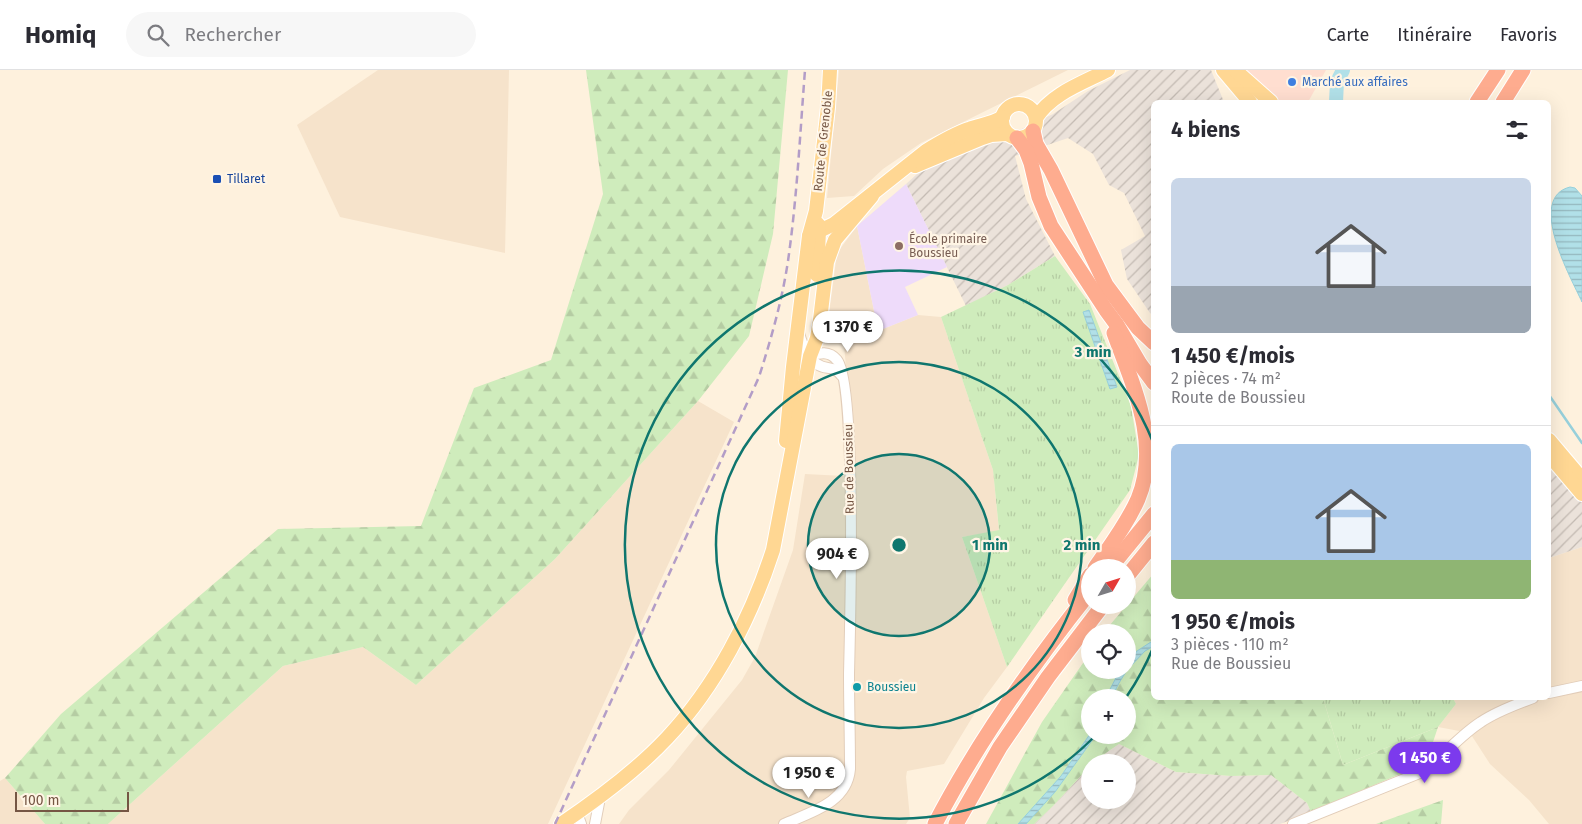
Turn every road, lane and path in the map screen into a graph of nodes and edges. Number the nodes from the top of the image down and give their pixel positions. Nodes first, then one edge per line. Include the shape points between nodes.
1 (830, 70) edge
2 (1090, 70) edge
3 (1108, 70) edge
4 (1223, 70) edge
5 (1235, 70) edge
6 (1498, 70) edge
7 (1523, 70) edge
8 (1248, 100) edge
9 (1268, 100) edge
10 (1478, 100) edge
11 (1504, 100) edge
12 (1027, 106) junction
13 (1003, 117) junction
14 (1034, 124) junction
15 (1012, 136) junction
16 (902, 171) junction
17 (872, 196) junction
18 (814, 234) junction
19 (1106, 285) junction
20 (1106, 310) junction
21 (798, 329) junction
22 (1151, 340) edge
23 (815, 360) junction
24 (792, 367) junction
25 (1151, 372) edge
26 (1151, 379) edge
27 (1551, 442) edge
28 (1551, 457) edge
29 (788, 467) junction
30 (1582, 479) edge
31 (1582, 494) edge
32 (1151, 518) edge
33 (1151, 547) edge
34 (1101, 559) edge
35 (1117, 559) edge
36 (1136, 565) edge
37 (1081, 591) edge
38 (1081, 603) edge
39 (1096, 614) edge
40 (1055, 636) junction
41 (1582, 686) edge
42 (1551, 693) edge
43 (1528, 700) edge
44 (597, 798) junction
45 (573, 819) edge
46 (595, 824) edge
47 (784, 824) edge
48 (935, 824) edge
49 (956, 824) edge
50 (1293, 824) edge

1 - 18 main road, Route de Grenoble
2 - 12 main road
3 - 14 main road via 1058,96 1044,107
4 - 8 main road
5 - 9 main road
6 - 10 highway
7 - 11 highway
12 - 13 main road via 1010,107
12 - 14 main road via 1033,111
13 - 15 main road via 1004,129
13 - 16 main road via 940,142
14 - 15 main road via 1023,138
14 - 19 highway via 1036,144 1052,170
15 - 16 main road via 991,135
15 - 20 highway via 1026,150 1051,226
16 - 17 main road
17 - 18 main road via 834,224
17 - 23 main road via 835,240 827,262
18 - 21 main road, Route de Grenoble
18 - 23 main road, Route de Grenoble via 810,339
19 - 22 highway
19 - 25 highway via 1106,293
20 - 26 highway
20 - 34 highway via 1140,405 1147,437 1146,474 1138,499
21 - 23 street, Rue de Boussieu via 802,344
21 - 24 main road, Route de Grenoble
23 - 24 street via 804,358
23 - 29 main road
23 - 47 street, Rue de Boussieu via 830,354 838,360 843,372 847,408 850,496 849,780 837,797 825,806
24 - 29 main road, Route de Grenoble via 786,440
27 - 30 main road
28 - 31 main road
29 - 44 main road via 773,550 763,580 722,663 703,695 667,739
32 - 35 highway
33 - 36 highway
37 - 40 highway
38 - 40 highway
39 - 49 highway via 1000,747
40 - 48 highway via 980,745
41 - 42 street
43 - 50 street via 1503,709 1480,723 1422,772
44 - 45 main road
44 - 46 street

